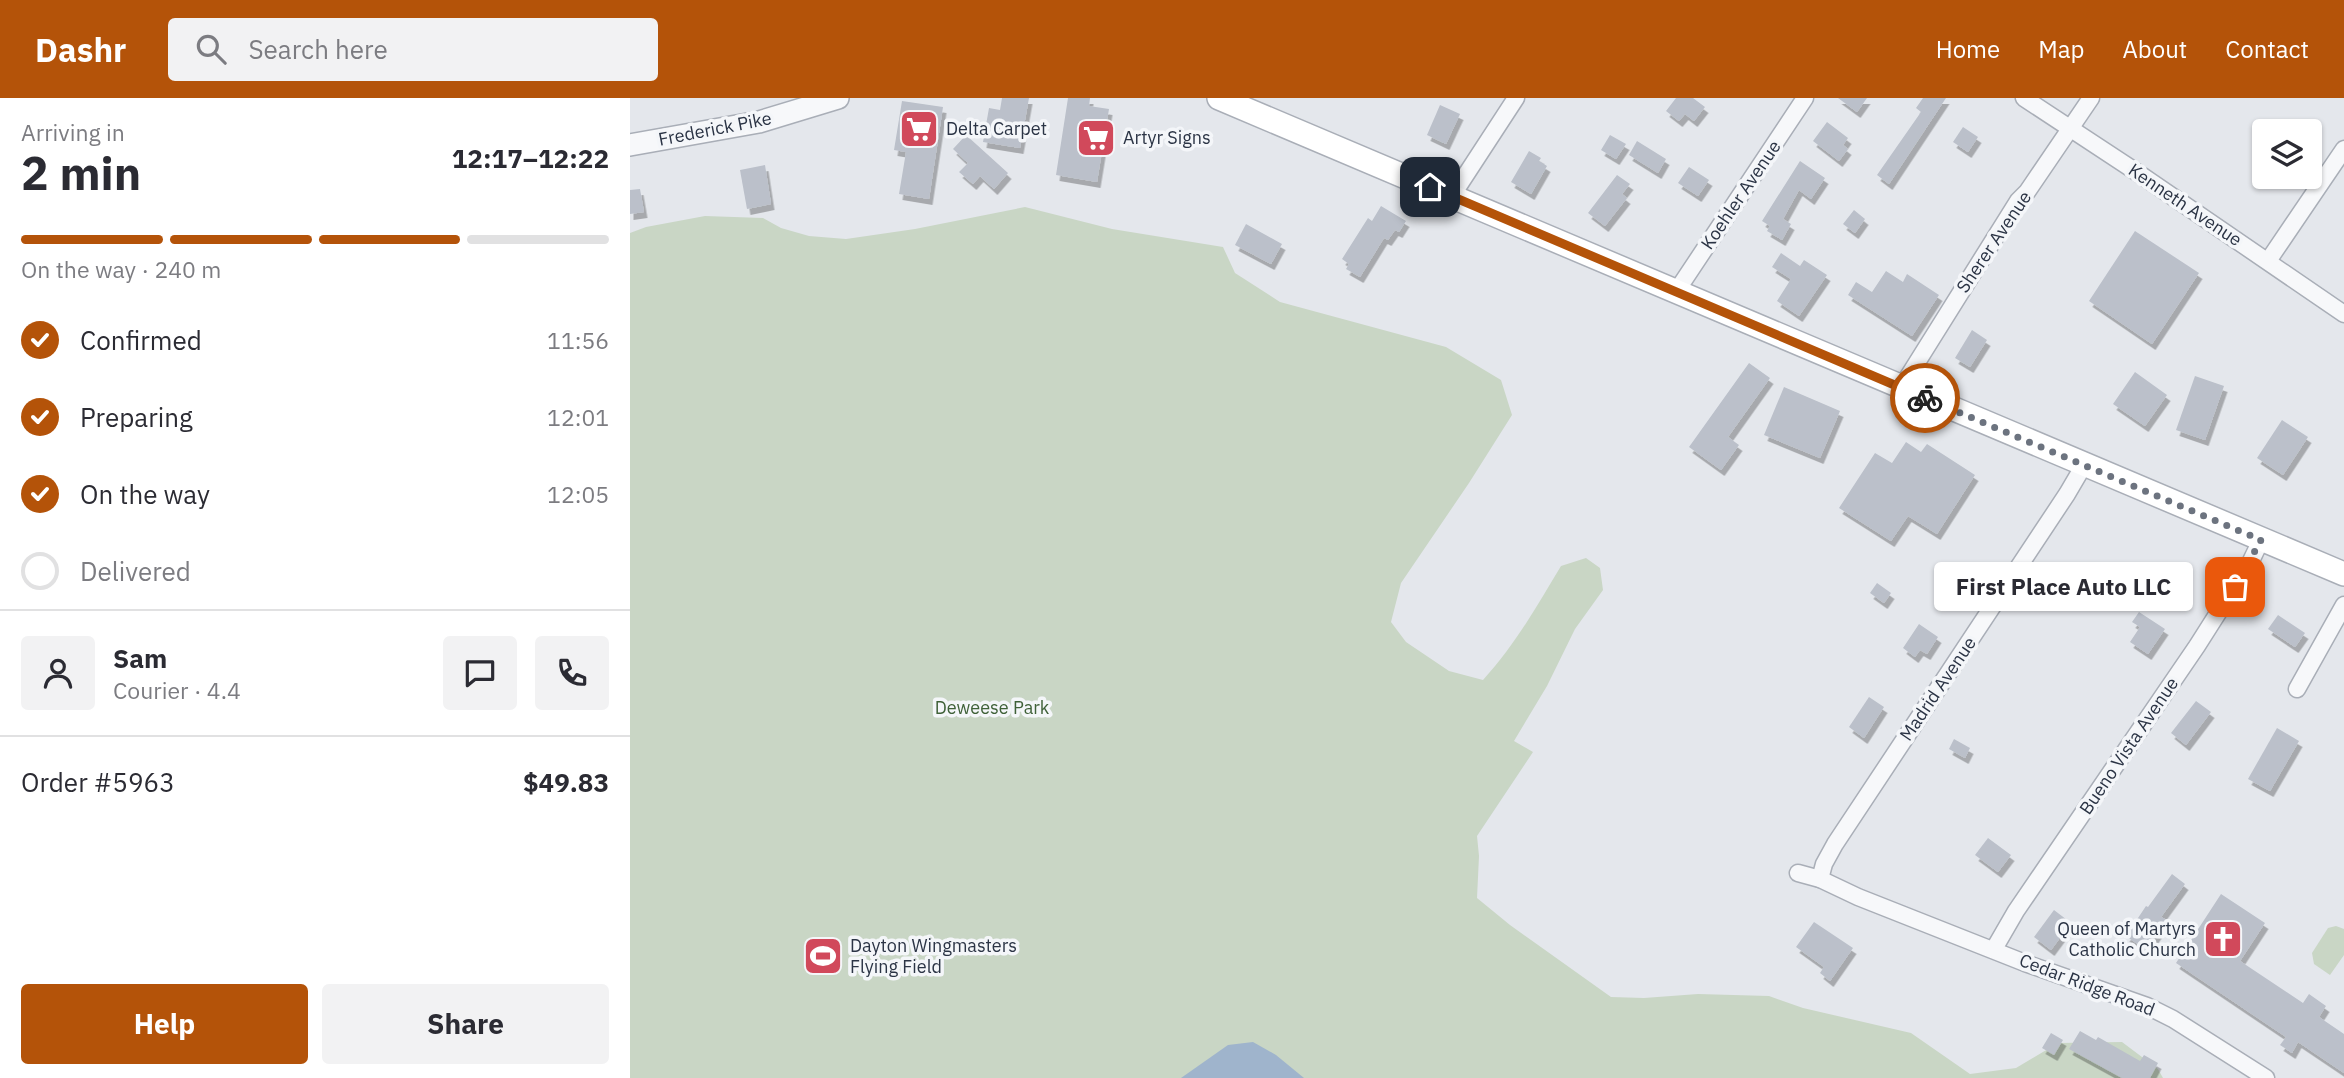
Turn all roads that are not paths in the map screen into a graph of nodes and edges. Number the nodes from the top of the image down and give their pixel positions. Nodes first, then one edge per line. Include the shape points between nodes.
1 (838, 98) edge
2 (1516, 98) edge
3 (1805, 98) edge
4 (2024, 98) edge
5 (2091, 98) edge
6 (1229, 100) edge
7 (2071, 128) junction
8 (630, 145) edge
9 (2344, 149) edge
10 (1452, 197) junction
11 (2268, 261) junction
12 (1676, 292) junction
13 (2344, 314) edge
14 (1901, 388) junction
15 (2084, 465) junction
16 (2261, 540) junction
17 (2344, 574) edge
18 (2344, 604) edge
19 (2297, 689) dead end
20 (1798, 873) dead end
21 (1820, 879) junction
22 (1994, 949) junction
23 (2266, 1078) edge

1 - 8 street, Frederick Pike via 759,122
2 - 10 street
3 - 12 street, Koehler Avenue
4 - 7 street, Kenneth Avenue
5 - 7 street, Sherer Avenue
6 - 10 main road
7 - 11 street, Kenneth Avenue
7 - 14 street, Sherer Avenue via 2018,201
9 - 11 street
10 - 12 main road
11 - 13 street, Kenneth Avenue
12 - 14 main road
14 - 15 main road
15 - 16 main road
15 - 21 street, Madrid Avenue via 1835,844
16 - 17 main road
16 - 22 street, Bueno Vista Avenue via 2204,635
18 - 19 street
20 - 21 street, Cedar Ridge Road
21 - 22 street, Cedar Ridge Road
22 - 23 street, Cedar Ridge Road via 2147,1006

